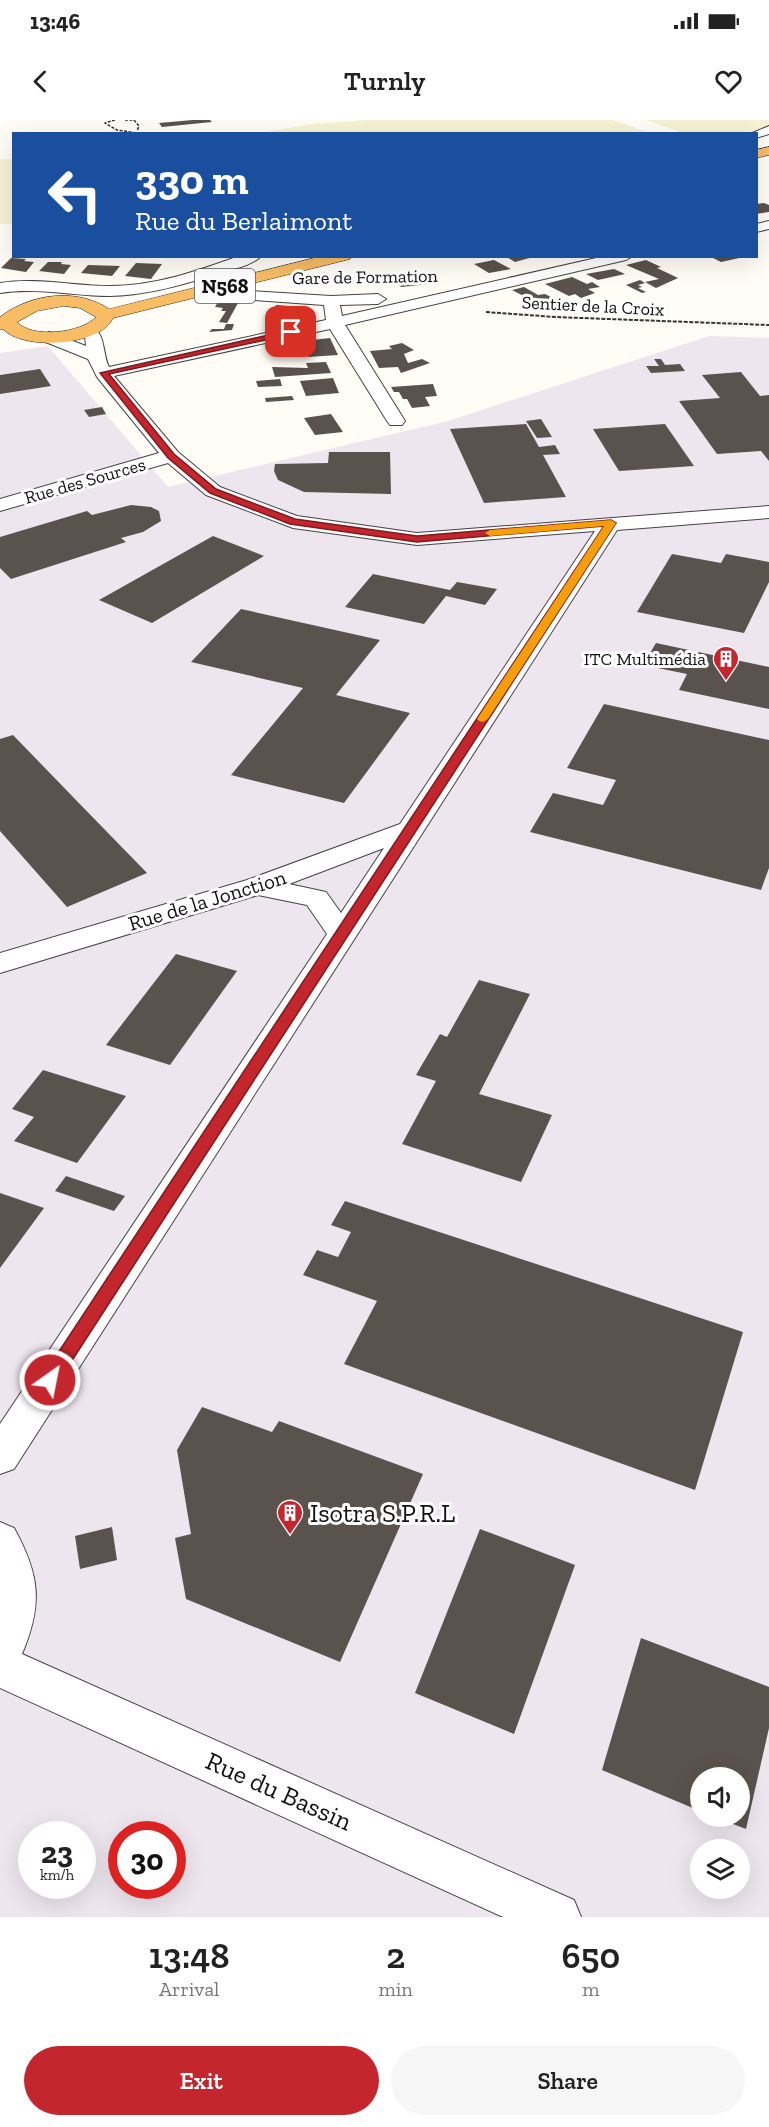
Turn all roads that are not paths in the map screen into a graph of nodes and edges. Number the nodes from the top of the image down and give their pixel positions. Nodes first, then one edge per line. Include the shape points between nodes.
1 (247, 258) edge
2 (294, 258) edge
3 (335, 258) edge
4 (617, 258) edge
5 (0, 283) edge
6 (22, 286) junction
7 (0, 289) edge
8 (462, 294) junction
9 (233, 295) dead end
10 (331, 301) junction
11 (56, 302) junction
12 (99, 310) junction
13 (8, 320) edge
14 (335, 323) junction
15 (89, 331) junction
16 (26, 335) junction
17 (50, 337) junction
18 (0, 340) edge
19 (99, 365) junction
20 (396, 422) dead end
21 (171, 456) junction
22 (0, 505) edge
23 (769, 512) edge
24 (611, 523) junction
25 (411, 829) junction
26 (256, 886) junction
27 (341, 933) junction
28 (0, 963) edge
29 (0, 1457) edge
30 (0, 1541) edge
31 (0, 1658) edge
32 (0, 1666) edge
33 (557, 1917) edge

1 - 6 street via 149,288 110,291
2 - 12 highway, N568
3 - 12 highway, N568
4 - 8 street
5 - 6 street
6 - 7 street
6 - 11 street
7 - 13 street via 14,298
8 - 10 street, Gare de Formation
8 - 14 street
9 - 10 street, Gare de Formation
10 - 14 street
11 - 12 highway, N568 via 74,301
11 - 13 highway, N568
12 - 15 highway, N568 via 103,322
13 - 16 highway via 10,328
14 - 19 street
14 - 20 street
15 - 17 highway
15 - 19 street
16 - 17 highway
16 - 18 highway
17 - 19 street
19 - 21 street
21 - 22 street, Rue des Sources
21 - 24 street via 213,491 293,522 417,539
23 - 24 street
24 - 25 street
25 - 26 street, Rue de la Jonction
25 - 27 street
26 - 27 street via 316,898
26 - 28 street, Rue de la Jonction
27 - 29 street
30 - 31 street via 10,1556 17,1590 13,1627
32 - 33 street, Rue du Bassin

